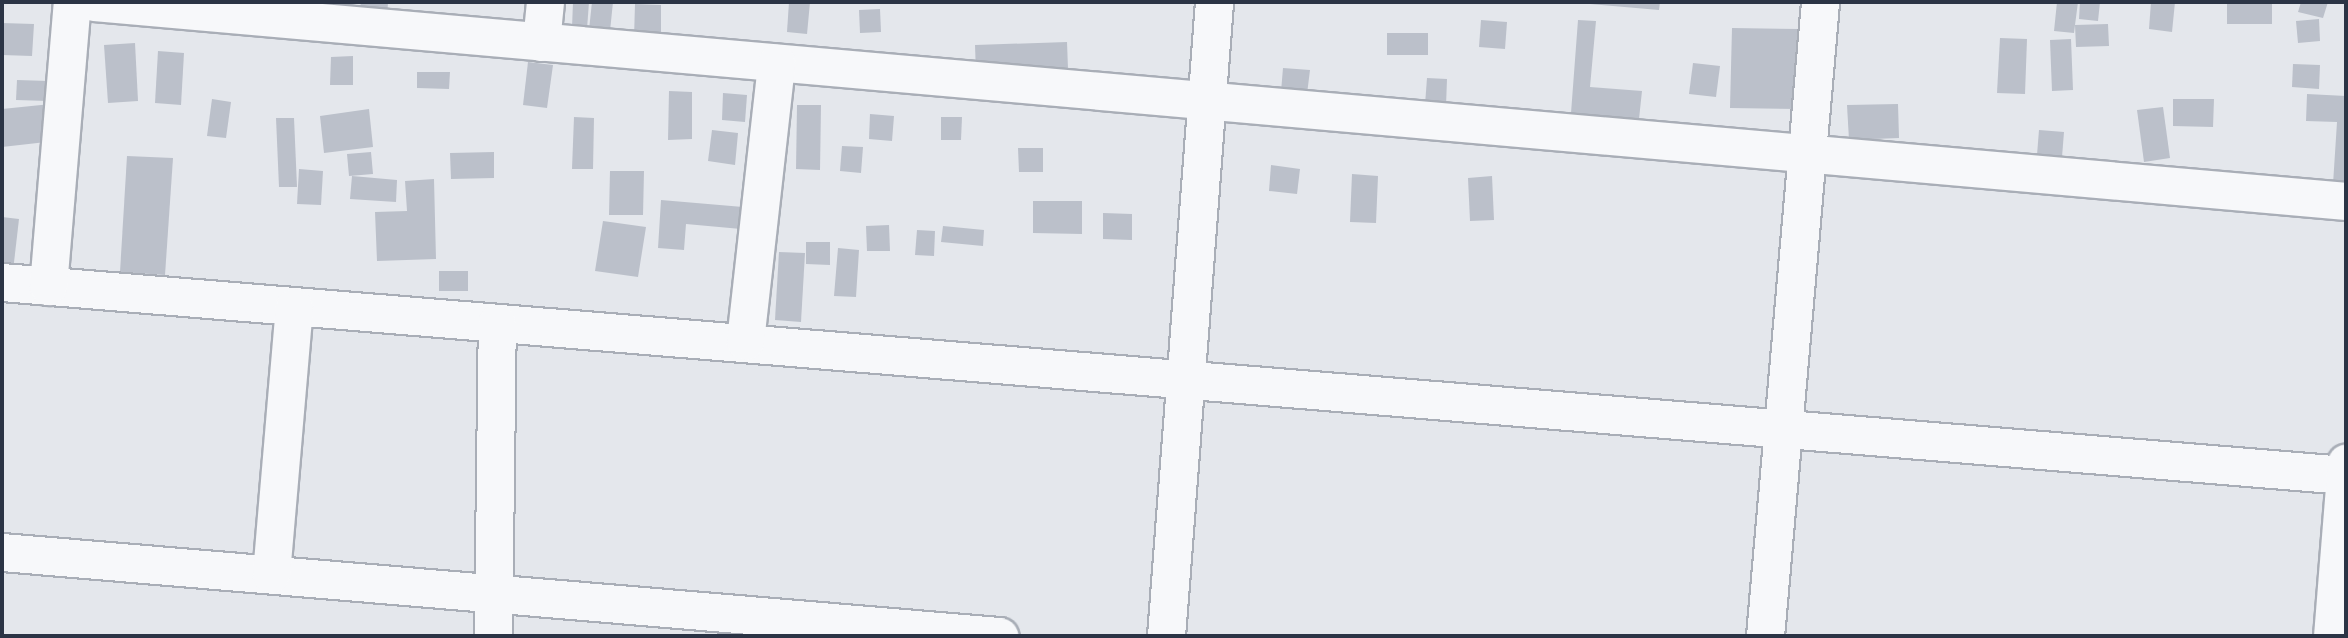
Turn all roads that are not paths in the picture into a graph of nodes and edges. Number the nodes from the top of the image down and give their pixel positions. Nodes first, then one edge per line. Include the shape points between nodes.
1 (72, 2) edge
2 (94, 2) edge
3 (545, 2) edge
4 (1214, 2) edge
5 (1821, 2) edge
6 (541, 42) junction
7 (776, 63) junction
8 (1206, 101) junction
9 (1809, 153) junction
10 (2346, 201) edge
11 (2, 282) edge
12 (48, 286) junction
13 (294, 307) junction
14 (497, 323) junction
15 (745, 341) junction
16 (1186, 381) junction
17 (1785, 426) junction
18 (2346, 471) edge
19 (2, 552) edge
20 (271, 574) junction
21 (495, 592) junction
22 (493, 636) edge
23 (999, 636) edge
24 (1166, 636) edge
25 (1765, 636) edge
26 (2332, 636) edge

1 - 12 street
2 - 6 street
3 - 6 street
4 - 8 street
5 - 9 street
6 - 7 street
7 - 8 street
7 - 15 street
8 - 9 street
8 - 16 street
9 - 10 street
9 - 17 street
11 - 12 street
12 - 13 street
13 - 14 street
13 - 20 street
14 - 15 street
14 - 21 street
15 - 16 street
16 - 17 street
16 - 24 street
17 - 18 street
17 - 25 street
18 - 26 street
19 - 20 street
20 - 21 street
21 - 22 street
21 - 23 street

